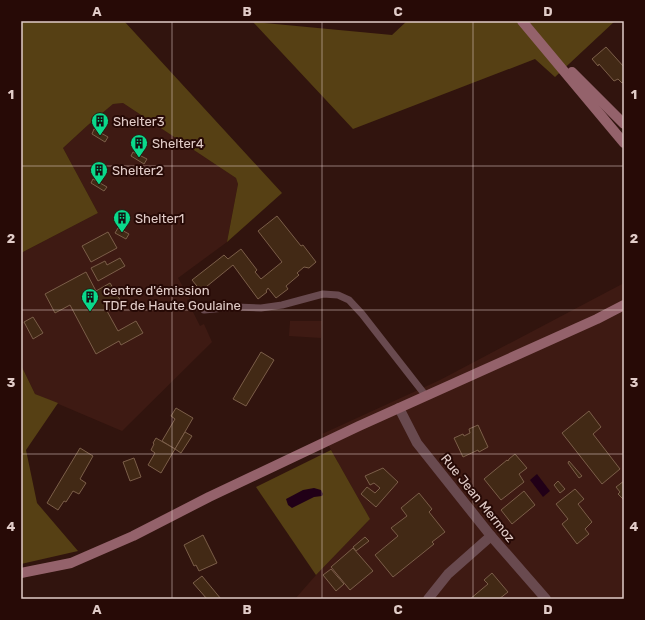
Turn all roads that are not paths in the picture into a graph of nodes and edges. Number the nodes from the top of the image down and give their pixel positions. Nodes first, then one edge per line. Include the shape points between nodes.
1 (522, 21) edge
2 (537, 37) junction
3 (624, 124) edge
4 (624, 142) edge
5 (624, 305) edge
6 (204, 310) dead end
7 (426, 396) junction
8 (398, 408) junction
9 (491, 536) junction
10 (21, 573) edge
11 (428, 599) edge
12 (546, 599) edge

1 - 2 street
2 - 3 street
2 - 4 street
5 - 7 street
6 - 7 lane via 261,308 323,294 338,295 349,300 362,314
7 - 8 street
8 - 9 street, Rue Jean Mermoz via 417,443
8 - 10 street via 209,497 133,536 71,562
9 - 11 street via 448,574
9 - 12 street, Rue Jean Mermoz

